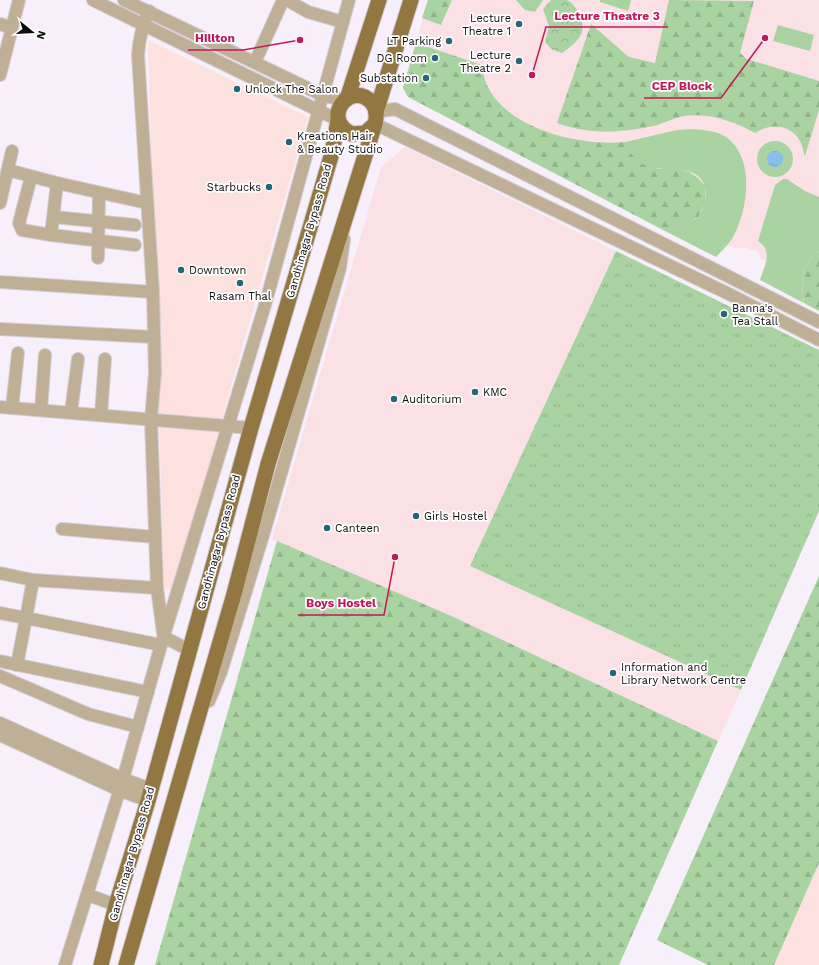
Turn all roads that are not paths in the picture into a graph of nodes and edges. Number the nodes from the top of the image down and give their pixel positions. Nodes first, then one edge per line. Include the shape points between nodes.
1 (19, 0) edge
2 (93, 0) edge
3 (124, 0) edge
4 (283, 0) edge
5 (287, 0) edge
6 (349, 0) edge
7 (379, 0) edge
8 (411, 0) edge
9 (149, 11) junction
10 (343, 22) junction
11 (0, 24) edge
12 (142, 25) junction
13 (12, 28) junction
14 (255, 62) junction
15 (0, 75) edge
16 (322, 95) junction
17 (347, 99) junction
18 (319, 111) junction
19 (375, 118) junction
20 (338, 120) junction
21 (12, 151) dead end
22 (8, 170) junction
23 (31, 177) junction
24 (57, 183) junction
25 (99, 193) junction
26 (0, 203) edge
27 (147, 203) junction
28 (54, 217) junction
29 (100, 222) junction
30 (135, 225) dead end
31 (51, 235) junction
32 (99, 241) junction
33 (135, 245) dead end
34 (98, 258) dead end
35 (734, 280) junction
36 (0, 282) edge
37 (153, 292) junction
38 (729, 294) junction
39 (819, 322) edge
40 (0, 329) edge
41 (154, 337) junction
42 (819, 340) edge
43 (18, 353) dead end
44 (45, 355) dead end
45 (78, 359) dead end
46 (105, 359) dead end
47 (6, 407) edge
48 (41, 410) junction
49 (71, 412) junction
50 (101, 415) junction
51 (151, 419) junction
52 (227, 426) junction
53 (251, 428) junction
54 (62, 529) dead end
55 (155, 537) junction
56 (0, 573) edge
57 (33, 580) junction
58 (157, 588) junction
59 (0, 613) edge
60 (26, 618) junction
61 (162, 641) junction
62 (189, 650) junction
63 (0, 661) edge
64 (17, 665) junction
65 (0, 676) edge
66 (148, 692) junction
67 (0, 723) edge
68 (138, 727) junction
69 (0, 735) edge
70 (121, 784) junction
71 (149, 795) junction
72 (88, 895) junction
73 (116, 905) junction
74 (65, 965) edge
75 (101, 965) edge
76 (126, 965) edge

1 - 13 street
2 - 12 street
3 - 9 street
4 - 14 street
5 - 10 street via 308,12
6 - 10 street
7 - 17 main road
8 - 19 main road
9 - 12 street
9 - 14 street
10 - 16 street
11 - 13 street
12 - 18 street
12 - 27 street via 138,55
13 - 15 street
14 - 16 street
16 - 17 street
16 - 18 street
17 - 19 main road via 353,96 365,97 374,106
17 - 20 main road via 339,108
18 - 20 street
18 - 52 street via 284,240
19 - 20 main road via 365,133 358,135 346,131
19 - 35 street via 395,109
19 - 38 street
19 - 76 main road via 268,464 234,594
20 - 53 main road, Gandhinagar Bypass Road via 332,153
21 - 22 street
22 - 23 street
22 - 26 street
23 - 24 street
23 - 31 street via 19,227 22,230
24 - 25 street
24 - 28 street
25 - 27 street
25 - 29 street
27 - 37 street
28 - 29 street
28 - 31 street
29 - 30 street
29 - 32 street
31 - 32 street
32 - 33 street
32 - 34 street
35 - 38 street
35 - 39 street
36 - 37 street
37 - 41 street
38 - 42 street
40 - 41 street
41 - 51 street via 155,373
43 - 47 street
44 - 48 street
45 - 49 street
46 - 50 street
47 - 48 street
48 - 49 street
49 - 50 street
50 - 51 street
51 - 52 street
51 - 55 street
52 - 53 street
52 - 61 street
53 - 62 main road, Gandhinagar Bypass Road
54 - 55 street
55 - 58 street
56 - 57 street
57 - 58 street
57 - 60 street
58 - 61 street
59 - 60 street
60 - 61 street
60 - 64 street
61 - 62 street
61 - 66 street
62 - 71 main road, Gandhinagar Bypass Road
63 - 64 street
64 - 66 street
65 - 68 street via 82,711
66 - 68 street
67 - 70 street
68 - 70 street
69 - 70 street
70 - 71 street
70 - 72 street
71 - 73 main road, Gandhinagar Bypass Road
72 - 73 street
72 - 74 street
73 - 75 main road, Gandhinagar Bypass Road

